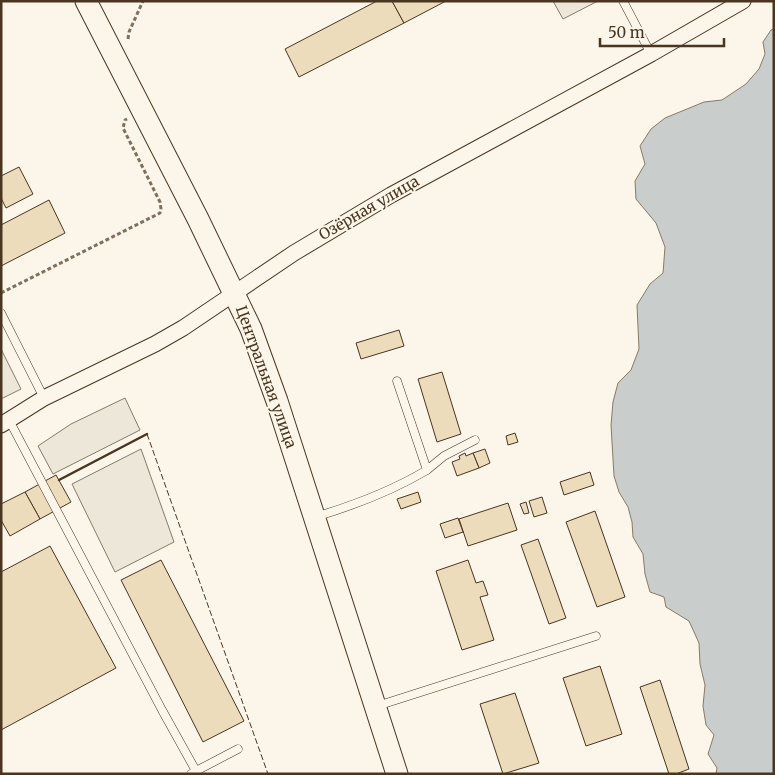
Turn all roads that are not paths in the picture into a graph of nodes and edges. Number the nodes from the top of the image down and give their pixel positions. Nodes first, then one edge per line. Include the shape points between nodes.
1 (86, 1) edge
2 (623, 1) edge
3 (744, 1) edge
4 (651, 54) junction
5 (235, 294) junction
6 (1, 313) edge
7 (397, 381) dead end
8 (44, 398) junction
9 (5, 422) edge
10 (475, 440) dead end
11 (427, 470) junction
12 (314, 518) junction
13 (596, 636) dead end
14 (375, 706) junction
15 (238, 749) dead end
16 (195, 773) edge
17 (397, 774) edge

1 - 5 street, Центральная улица
2 - 4 lane
3 - 4 street, Озёрная улица
4 - 5 street, Озёрная улица via 340,224
5 - 8 street, Озёрная улица via 155,344
5 - 12 street, Центральная улица via 263,361
6 - 8 lane
7 - 11 lane
8 - 9 street, Озёрная улица
9 - 16 lane
10 - 11 lane via 444,456
11 - 12 lane via 400,486
12 - 14 street, Центральная улица
13 - 14 lane
14 - 17 street, Центральная улица
15 - 16 lane

